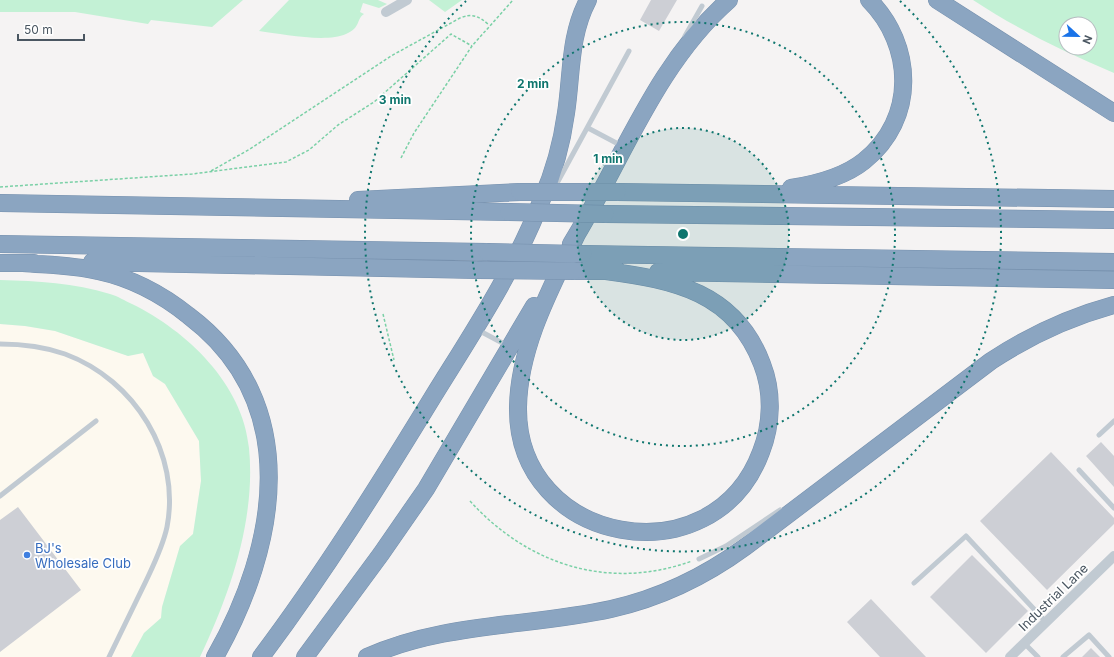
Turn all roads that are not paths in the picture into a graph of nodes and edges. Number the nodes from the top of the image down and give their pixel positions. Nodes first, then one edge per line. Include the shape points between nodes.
1 (407, 0) edge
2 (588, 0) edge
3 (729, 0) edge
4 (869, 0) edge
5 (938, 0) edge
6 (702, 6) dead end
7 (386, 12) dead end
8 (629, 51) dead end
9 (651, 98) junction
10 (1114, 113) edge
11 (588, 128) junction
12 (625, 148) junction
13 (712, 194) junction
14 (1114, 199) edge
15 (0, 203) edge
16 (244, 207) junction
17 (1114, 220) edge
18 (577, 234) junction
19 (0, 244) edge
20 (1114, 262) edge
21 (0, 263) edge
22 (23, 263) junction
23 (606, 271) junction
24 (505, 277) junction
25 (1114, 280) edge
26 (1114, 304) edge
27 (476, 328) junction
28 (0, 344) edge
29 (511, 348) junction
30 (96, 420) dead end
31 (1114, 421) edge
32 (900, 429) junction
33 (1099, 435) dead end
34 (1079, 470) dead end
35 (809, 490) dead end
36 (0, 496) edge
37 (783, 508) dead end
38 (1114, 508) edge
39 (1114, 556) edge
40 (699, 559) road end
41 (914, 583) dead end
42 (1046, 622) junction
43 (1024, 644) junction
44 (263, 656) edge
45 (109, 657) edge
46 (215, 657) edge
47 (304, 657) edge
48 (367, 657) edge
49 (1010, 657) edge
50 (1038, 657) edge
51 (1064, 657) edge
52 (1109, 657) edge

1 - 7 street
2 - 24 highway via 571,49 566,112 558,154 538,211
3 - 9 highway via 687,44
4 - 13 highway via 894,34 903,67 902,101 894,123 882,143 856,167 823,181 785,188
5 - 10 highway
6 - 9 lane
8 - 11 lane
9 - 12 highway
11 - 12 lane
11 - 24 lane
12 - 18 highway
13 - 14 highway
13 - 16 highway, bridge via 520,192
15 - 16 highway
16 - 17 highway, bridge
18 - 23 highway via 544,305 522,372 518,408 524,448 546,487 563,504 584,517 606,527 631,532 657,532 677,528 701,519 722,506 744,484 755,466 769,424 769,395 765,371 747,334 713,301 668,281
18 - 29 highway
19 - 20 highway, bridge
21 - 22 highway
22 - 23 highway, bridge
22 - 46 highway via 98,270 160,296 184,311 208,331 230,354 246,380 258,406 266,435 269,466 266,512 247,591
23 - 25 highway
24 - 27 highway
26 - 32 highway via 1062,322 1018,344 978,370
27 - 29 lane
27 - 44 highway via 342,542
28 - 45 lane via 56,351 81,361 103,375 131,399 160,447 170,486 167,527 154,564
29 - 47 highway via 426,489
30 - 36 lane
31 - 33 lane
32 - 35 lane
32 - 48 highway via 731,557 674,589 628,605 597,612 436,635
34 - 38 lane
37 - 40 lane via 726,546
39 - 42 street, Industrial Lane
41 - 42 lane via 966,536
42 - 43 street, Industrial Lane
43 - 49 street, Industrial Lane
43 - 50 lane
51 - 52 lane via 1089,635

